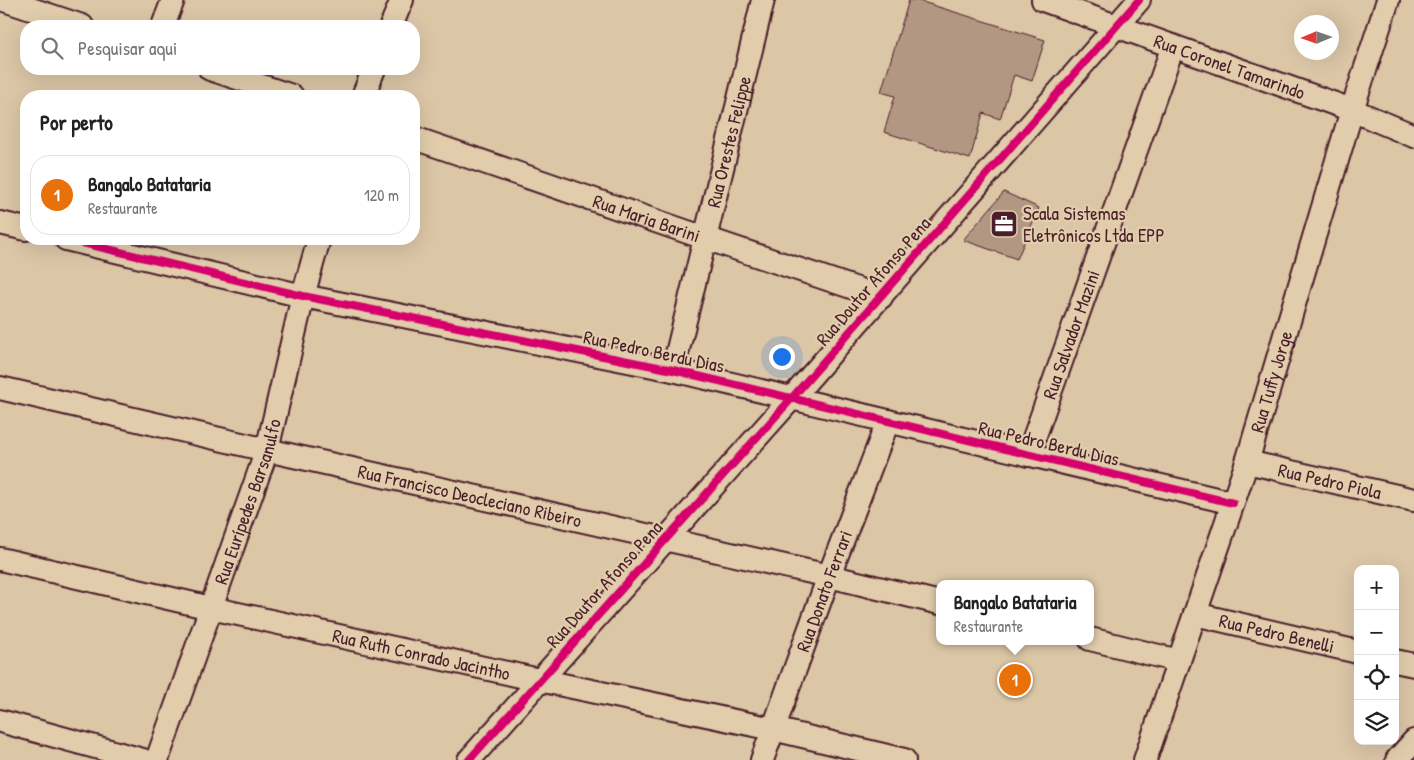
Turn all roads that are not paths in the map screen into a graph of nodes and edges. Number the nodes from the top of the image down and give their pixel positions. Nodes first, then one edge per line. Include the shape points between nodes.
1 (4, 0) edge
2 (173, 0) edge
3 (402, 0) edge
4 (763, 0) edge
5 (1043, 0) edge
6 (1139, 0) edge
7 (1388, 0) edge
8 (64, 20) edge
9 (165, 20) edge
10 (394, 20) edge
11 (1117, 26) junction
12 (1174, 46) junction
13 (228, 75) edge
14 (372, 75) edge
15 (274, 90) edge
16 (365, 90) edge
17 (1352, 110) junction
18 (1414, 136) edge
19 (420, 140) edge
20 (0, 223) edge
21 (20, 228) edge
22 (705, 238) junction
23 (91, 245) edge
24 (317, 245) edge
25 (303, 296) junction
26 (881, 297) junction
27 (673, 370) junction
28 (0, 388) edge
29 (791, 399) junction
30 (888, 421) junction
31 (267, 450) junction
32 (1028, 455) junction
33 (1247, 462) junction
34 (1414, 500) edge
35 (1233, 503) junction
36 (667, 539) junction
37 (0, 559) edge
38 (829, 576) junction
39 (936, 602) edge
40 (211, 608) junction
41 (1195, 614) junction
42 (1094, 640) edge
43 (1354, 651) edge
44 (1179, 661) junction
45 (1399, 662) edge
46 (1414, 665) edge
47 (539, 680) junction
48 (0, 721) edge
49 (773, 729) junction
50 (1414, 742) edge
51 (143, 760) edge
52 (157, 760) edge
53 (468, 760) edge
54 (762, 760) edge
55 (904, 760) edge
56 (1145, 760) edge
57 (1397, 760) edge

1 - 8 street
2 - 9 street
3 - 10 street
4 - 22 street, Rua Orestes Felippe
5 - 11 street, Rua Coronel Tamarindo
6 - 11 street, Rua Doutor Afonso Pena
7 - 17 street, Rua Tuffy Jorge
11 - 12 street, Rua Coronel Tamarindo
11 - 26 street, Rua Doutor Afonso Pena
12 - 17 street, Rua Coronel Tamarindo
12 - 32 street, Rua Salvador Mazini
13 - 15 street
14 - 16 street
17 - 18 street, Rua Coronel Tamarindo
17 - 33 street, Rua Tuffy Jorge
19 - 22 street, Rua Maria Barini
20 - 21 street
22 - 26 street, Rua Maria Barini
22 - 27 street, Rua Orestes Felippe
23 - 25 street, Rua Pedro Berdu Dias
24 - 25 street, Rua Eurípedes Barsanulfo
25 - 27 street, Rua Pedro Berdu Dias
25 - 31 street, Rua Eurípedes Barsanulfo
26 - 29 street, Rua Doutor Afonso Pena
27 - 29 street, Rua Pedro Berdu Dias
28 - 31 street, Rua Francisco Deocleciano Ribeiro
29 - 30 street, Rua Pedro Berdu Dias
29 - 36 street, Rua Doutor Afonso Pena
30 - 32 street, Rua Pedro Berdu Dias
30 - 38 street, Rua Donato Ferrari
31 - 36 street, Rua Francisco Deocleciano Ribeiro
31 - 40 street, Rua Eurípedes Barsanulfo
32 - 35 street, Rua Pedro Berdu Dias
33 - 34 street, Rua Pedro Piola
33 - 35 street, Rua Tuffy Jorge
35 - 41 street, Rua Tuffy Jorge
36 - 38 street, Rua Francisco Deocleciano Ribeiro
36 - 47 street, Rua Doutor Afonso Pena
37 - 40 street, Rua Ruth Conrado Jacintho
38 - 39 street, Rua Francisco Deocleciano Ribeiro
38 - 49 street, Rua Donato Ferrari
40 - 47 street, Rua Ruth Conrado Jacintho
40 - 52 street, Rua Eurípedes Barsanulfo
41 - 43 street, Rua Pedro Benelli
41 - 44 street, Rua Tuffy Jorge
42 - 44 street
44 - 56 street, Rua Tuffy Jorge
45 - 46 street
47 - 49 street, Rua Ruth Conrado Jacintho
47 - 53 street, Rua Doutor Afonso Pena
48 - 51 street
49 - 54 street, Rua Donato Ferrari
49 - 55 street, Rua Ruth Conrado Jacintho
50 - 57 street

